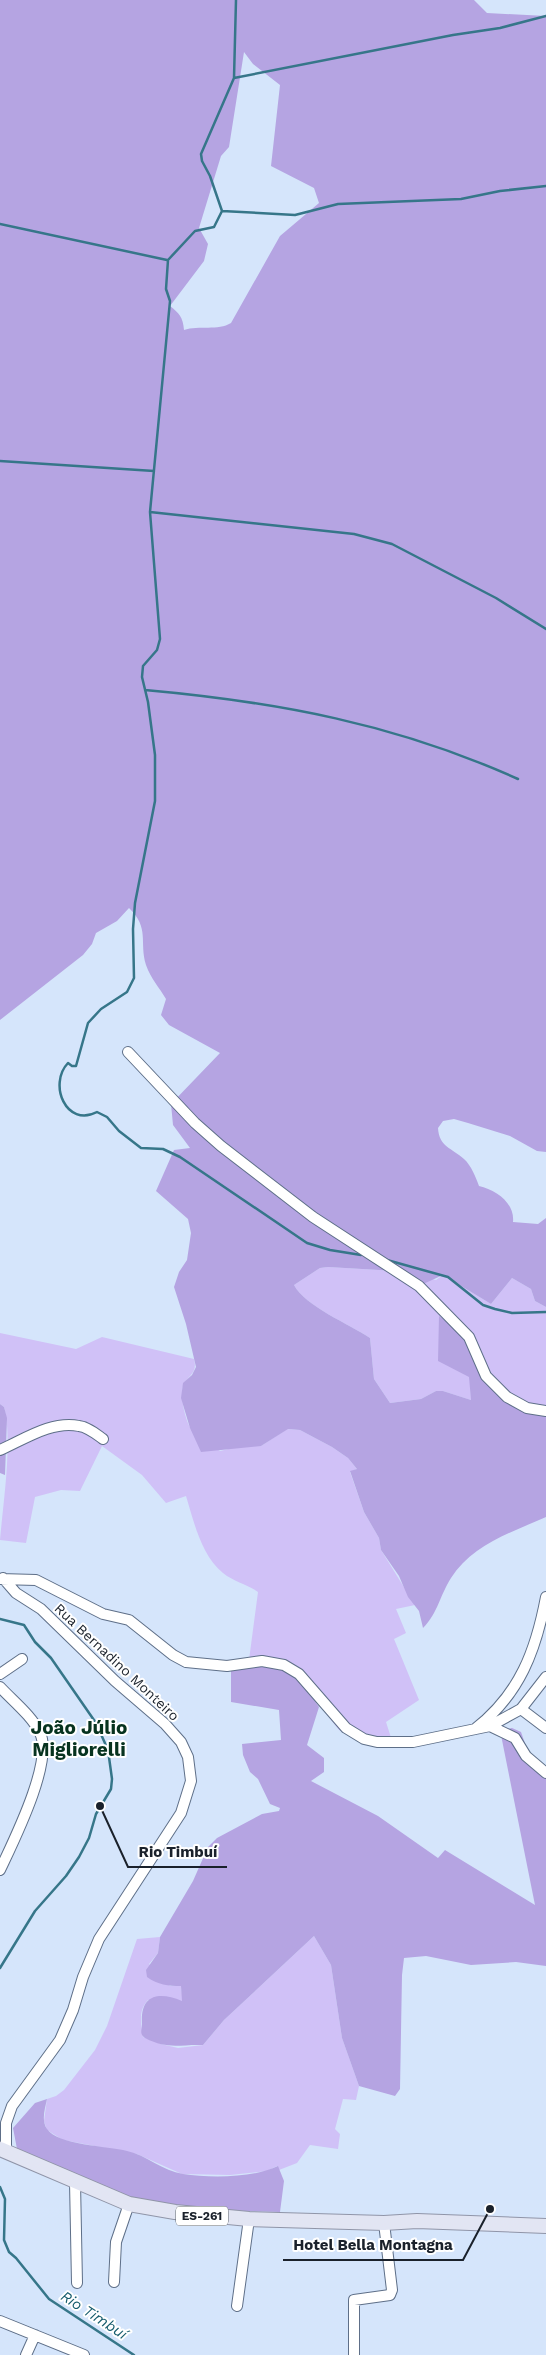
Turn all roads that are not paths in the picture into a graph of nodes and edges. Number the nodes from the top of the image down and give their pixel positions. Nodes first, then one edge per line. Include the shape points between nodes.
1 (128, 1052) dead end
2 (546, 1411) edge
3 (103, 1439) dead end
4 (0, 1450) edge
5 (2, 1579) edge
6 (546, 1597) edge
7 (22, 1658) dead end
8 (0, 1674) edge
9 (546, 1677) edge
10 (0, 1687) edge
11 (521, 1709) junction
12 (490, 1726) junction
13 (546, 1728) edge
14 (474, 1729) junction
15 (546, 1773) edge
16 (0, 1870) edge
17 (3, 2151) edge
18 (75, 2182) junction
19 (129, 2204) junction
20 (249, 2219) junction
21 (384, 2223) junction
22 (546, 2226) edge
23 (114, 2282) dead end
24 (77, 2283) dead end
25 (236, 2306) dead end
26 (0, 2321) edge
27 (35, 2335) junction
28 (26, 2355) edge
29 (84, 2355) edge
30 (354, 2355) edge

1 - 2 street via 221,1146 314,1217 425,1292 469,1337 486,1376 507,1397 527,1408
3 - 4 street via 88,1429 69,1425 47,1429
5 - 14 street via 36,1580 103,1614 129,1620 186,1662 227,1666 262,1661 284,1665 299,1674 346,1728 364,1739 386,1743 413,1742
5 - 17 street, Rua Bernadino Monteiro via 40,1609 165,1724 188,1757 191,1781 181,1813 99,1939 60,2040 10,2111
6 - 14 street via 540,1631 518,1683
7 - 8 street
9 - 11 street
10 - 16 street via 40,1732 43,1749 37,1780
11 - 12 street
11 - 13 street
12 - 14 street
12 - 15 street via 516,1738 526,1756
17 - 18 main road, ES-261
18 - 19 main road, ES-261
18 - 24 street
19 - 20 main road, ES-261
19 - 23 street via 116,2242
20 - 21 main road, ES-261
20 - 25 street
21 - 22 main road, ES-261 via 416,2221
21 - 30 street via 392,2290 390,2295 354,2300
26 - 27 street
27 - 28 street
27 - 29 street

